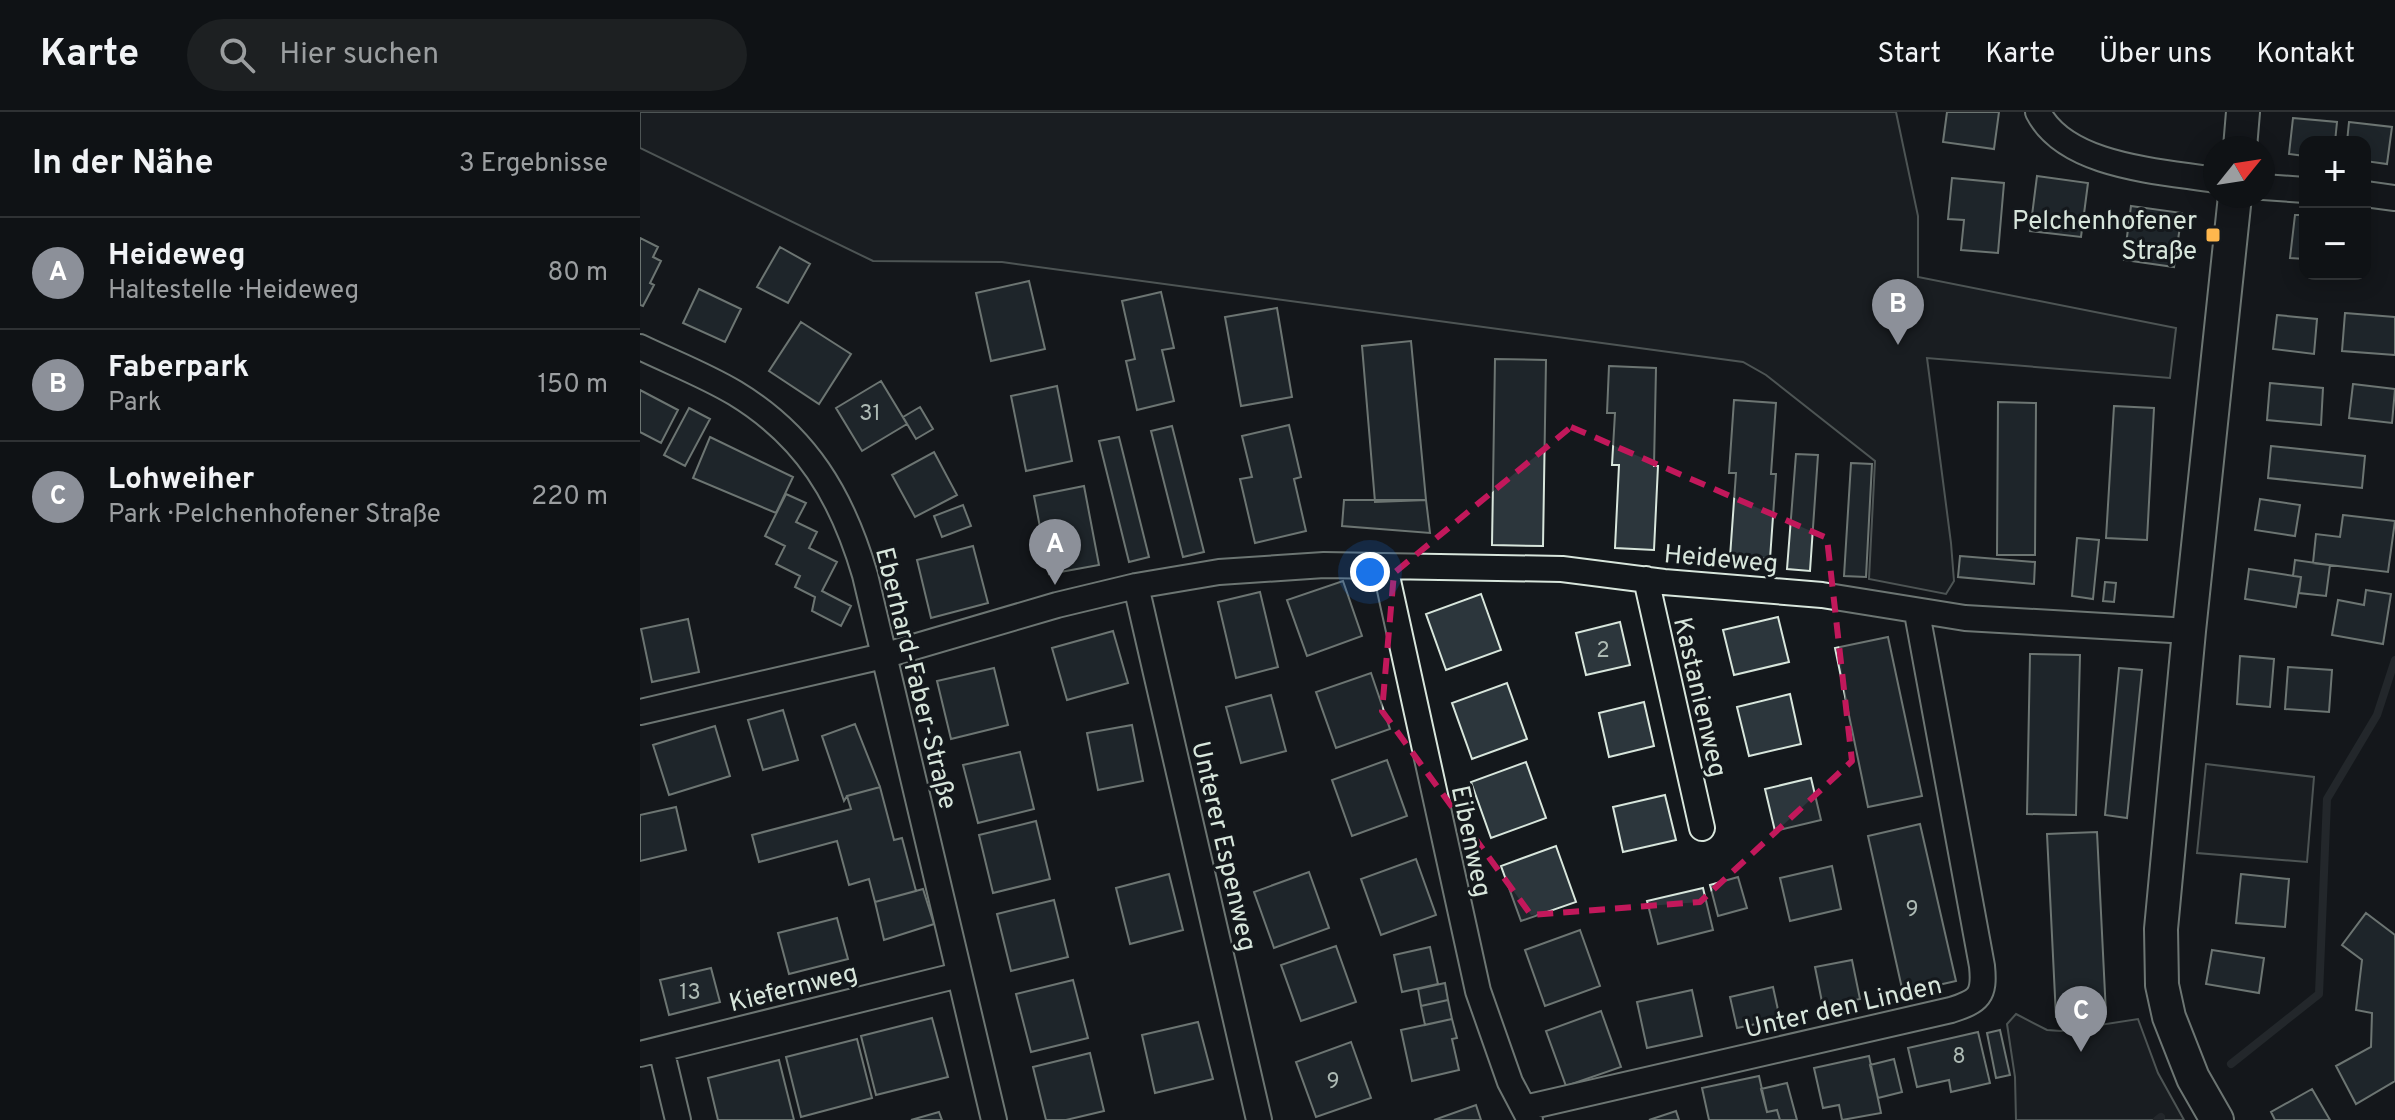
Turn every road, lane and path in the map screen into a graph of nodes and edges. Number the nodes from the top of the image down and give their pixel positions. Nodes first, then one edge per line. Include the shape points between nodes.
1 (2038, 112) edge
2 (2243, 112) edge
3 (2241, 136) edge
4 (2203, 178) edge
5 (2275, 188) edge
6 (2299, 190) edge
7 (2371, 195) edge
8 (2395, 198) edge
9 (2234, 208) edge
10 (640, 347) edge
11 (1385, 567) junction
12 (1646, 579) junction
13 (1136, 586) junction
14 (1917, 613) junction
15 (2189, 631) junction
16 (883, 656) junction
17 (640, 712) edge
18 (1702, 828) dead end
19 (959, 975) junction
20 (651, 1051) edge
21 (1527, 1114) edge
22 (678, 1120) edge
23 (994, 1120) edge
24 (1259, 1120) edge
25 (2217, 1120) edge

1 - 4 street via 2057,137 2093,157
2 - 3 main road
5 - 6 street
7 - 8 street
9 - 15 main road
10 - 16 street, Eberhard-Faber-Straße via 734,392 809,456 835,495 856,544
11 - 12 street, Heideweg via 1562,569
11 - 13 street, Heideweg via 1219,572
11 - 21 street, Eibenweg via 1478,991 1496,1047
12 - 14 street, Heideweg via 1822,595
12 - 18 street, Kastanienweg
13 - 16 street, Heideweg
13 - 24 street, Unterer Espenweg
14 - 15 street, Heideweg
14 - 21 street, Unter den Linden via 1982,966 1980,995 1951,1010
15 - 25 main road via 2164,889 2162,985 2180,1048
16 - 17 street, Heideweg
16 - 19 street, Eberhard-Faber-Straße
19 - 20 street, Kiefernweg
19 - 23 street, Eberhard-Faber-Straße
20 - 22 street

